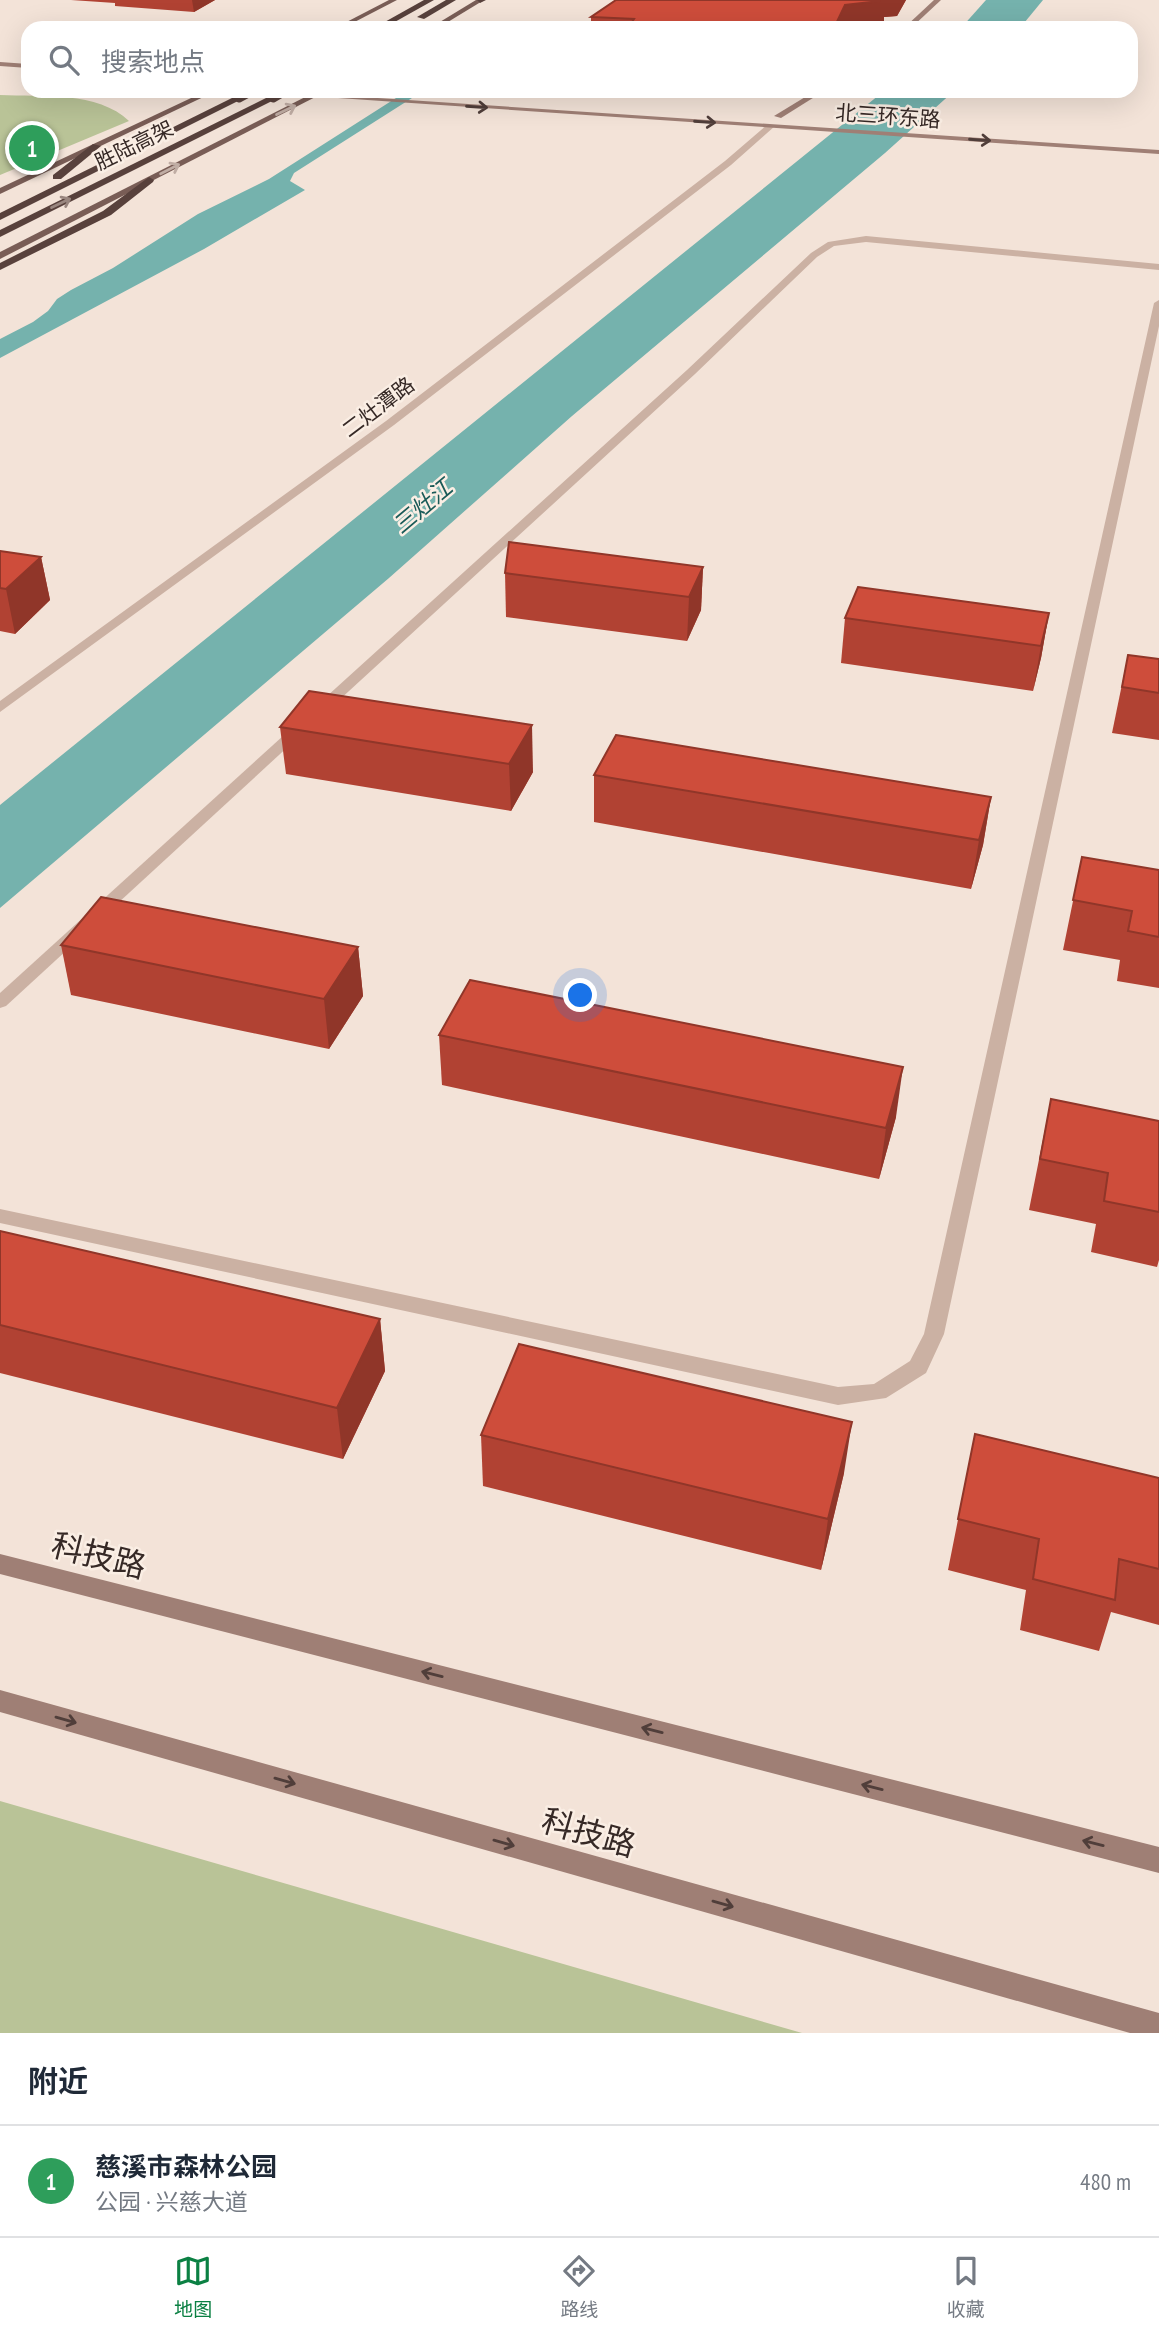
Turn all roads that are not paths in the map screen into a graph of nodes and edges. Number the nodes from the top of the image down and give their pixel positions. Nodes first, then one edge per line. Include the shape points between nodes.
1 (394, 0) edge
2 (430, 0) edge
3 (452, 0) edge
4 (481, 0) edge
5 (938, 0) edge
6 (352, 21) edge
7 (391, 21) edge
8 (413, 21) edge
9 (445, 21) edge
10 (915, 21) edge
11 (0, 64) edge
12 (21, 66) edge
13 (197, 98) edge
14 (238, 98) edge
15 (271, 98) edge
16 (310, 98) edge
17 (354, 98) edge
18 (808, 98) edge
19 (792, 117) dead end
20 (771, 119) junction
21 (96, 146) junction
22 (1159, 152) edge
23 (149, 180) junction
24 (0, 191) edge
25 (0, 203) edge
26 (0, 217) edge
27 (0, 234) edge
28 (0, 256) edge
29 (0, 267) edge
30 (1159, 267) edge
31 (1159, 303) edge
32 (0, 708) edge
33 (0, 1002) edge
34 (0, 1216) edge
35 (0, 1564) edge
36 (0, 1701) edge
37 (1159, 1860) edge
38 (1159, 2027) edge

1 - 6 main road
2 - 7 highway
3 - 8 highway
4 - 9 main road
5 - 10 main road
11 - 12 main road
13 - 21 main road
14 - 26 highway, 胜陆高架, bridge
27 -> 15 highway, 胜陆高架, bridge
23 -> 16 main road
17 -> 20 main road, 北三环东路
18 - 20 main road, 二灶潭路
19 - 20 main road, 北三环东路
20 -> 22 main road, 北三环东路
20 - 32 street, 二灶潭路 via 728,163 390,423
21 - 24 main road
21 - 25 highway via 64,174
23 - 28 main road
23 - 29 highway via 107,213
30 - 33 street via 866,239 831,244
31 - 34 street via 934,1334 918,1367 878,1392 838,1396
37 -> 35 main road, 科技路
36 -> 38 main road, 科技路

